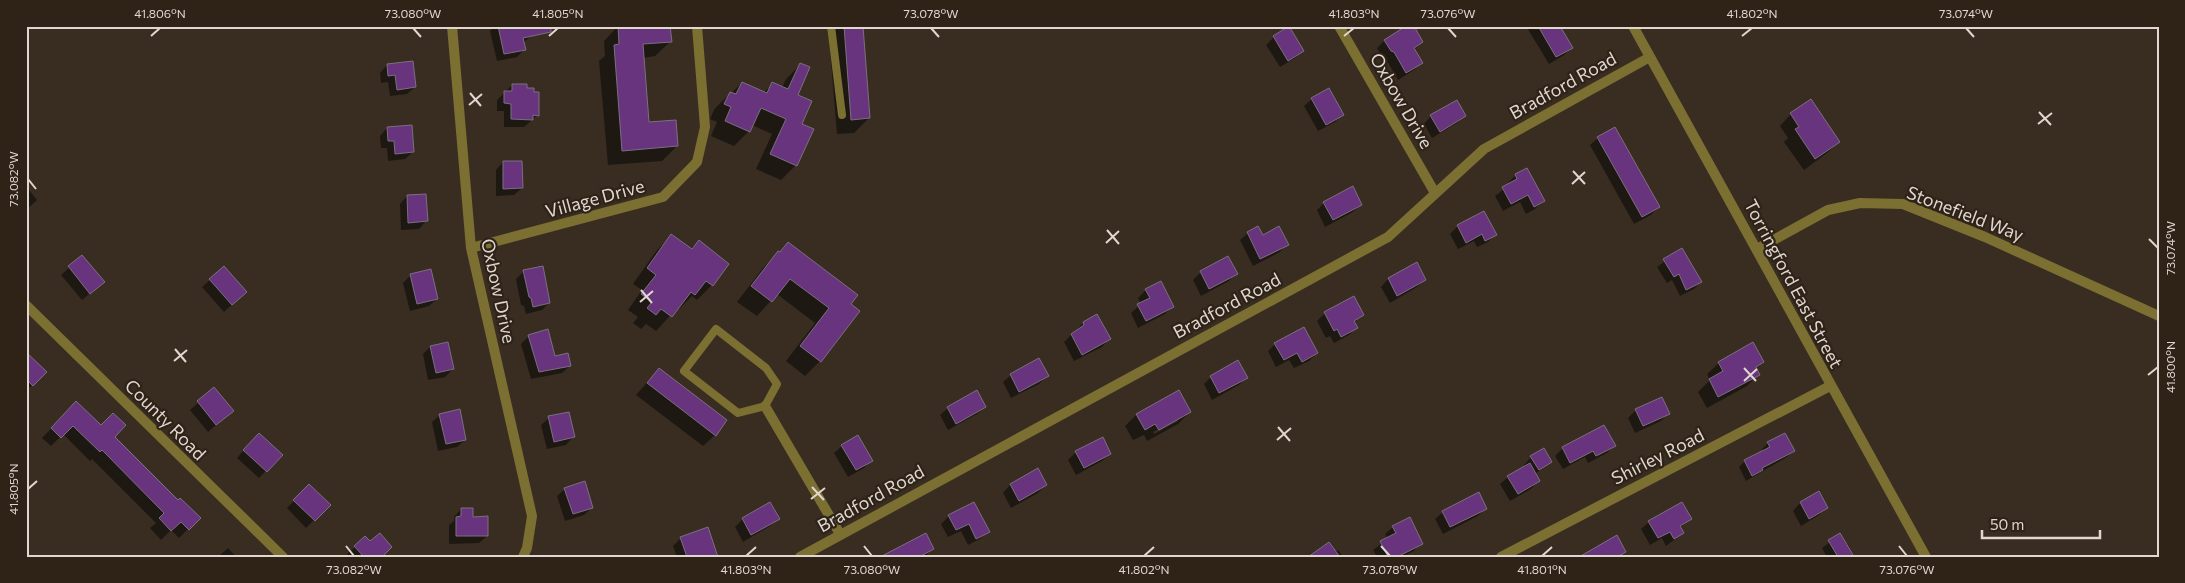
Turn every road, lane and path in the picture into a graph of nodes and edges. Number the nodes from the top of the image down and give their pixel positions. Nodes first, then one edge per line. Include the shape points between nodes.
1 (452, 26) edge
2 (697, 26) edge
3 (831, 26) edge
4 (1339, 26) edge
5 (1633, 26) edge
6 (1650, 57) junction
7 (842, 115) dead end
8 (1435, 192) junction
9 (471, 248) junction
10 (1757, 249) junction
11 (26, 305) edge
12 (2159, 316) edge
13 (1830, 386) junction
14 (765, 406) junction
15 (840, 534) junction
16 (282, 557) edge
17 (523, 557) edge
18 (800, 557) edge
19 (1501, 557) edge
20 (1926, 557) edge

1 - 9 street, Oxbow Drive
2 - 9 street, Village Drive via 705,126 697,162 663,197
3 - 7 lane
4 - 8 street, Oxbow Drive
5 - 6 street, Torringford East Street
6 - 8 street, Bradford Road via 1484,149
6 - 10 street, Torringford East Street
8 - 15 street, Bradford Road via 1388,238
9 - 17 street, Oxbow Drive via 532,516
10 - 12 street, Stonefield Way via 1828,210 1860,203 1903,204 1985,237
10 - 13 street, Torringford East Street
11 - 16 street, County Road
13 - 19 street, Shirley Road
13 - 20 street, Torringford East Street
14 - 14 lane via 777,384 766,368 716,329 684,371 738,413
14 - 15 street
15 - 18 street, Bradford Road

